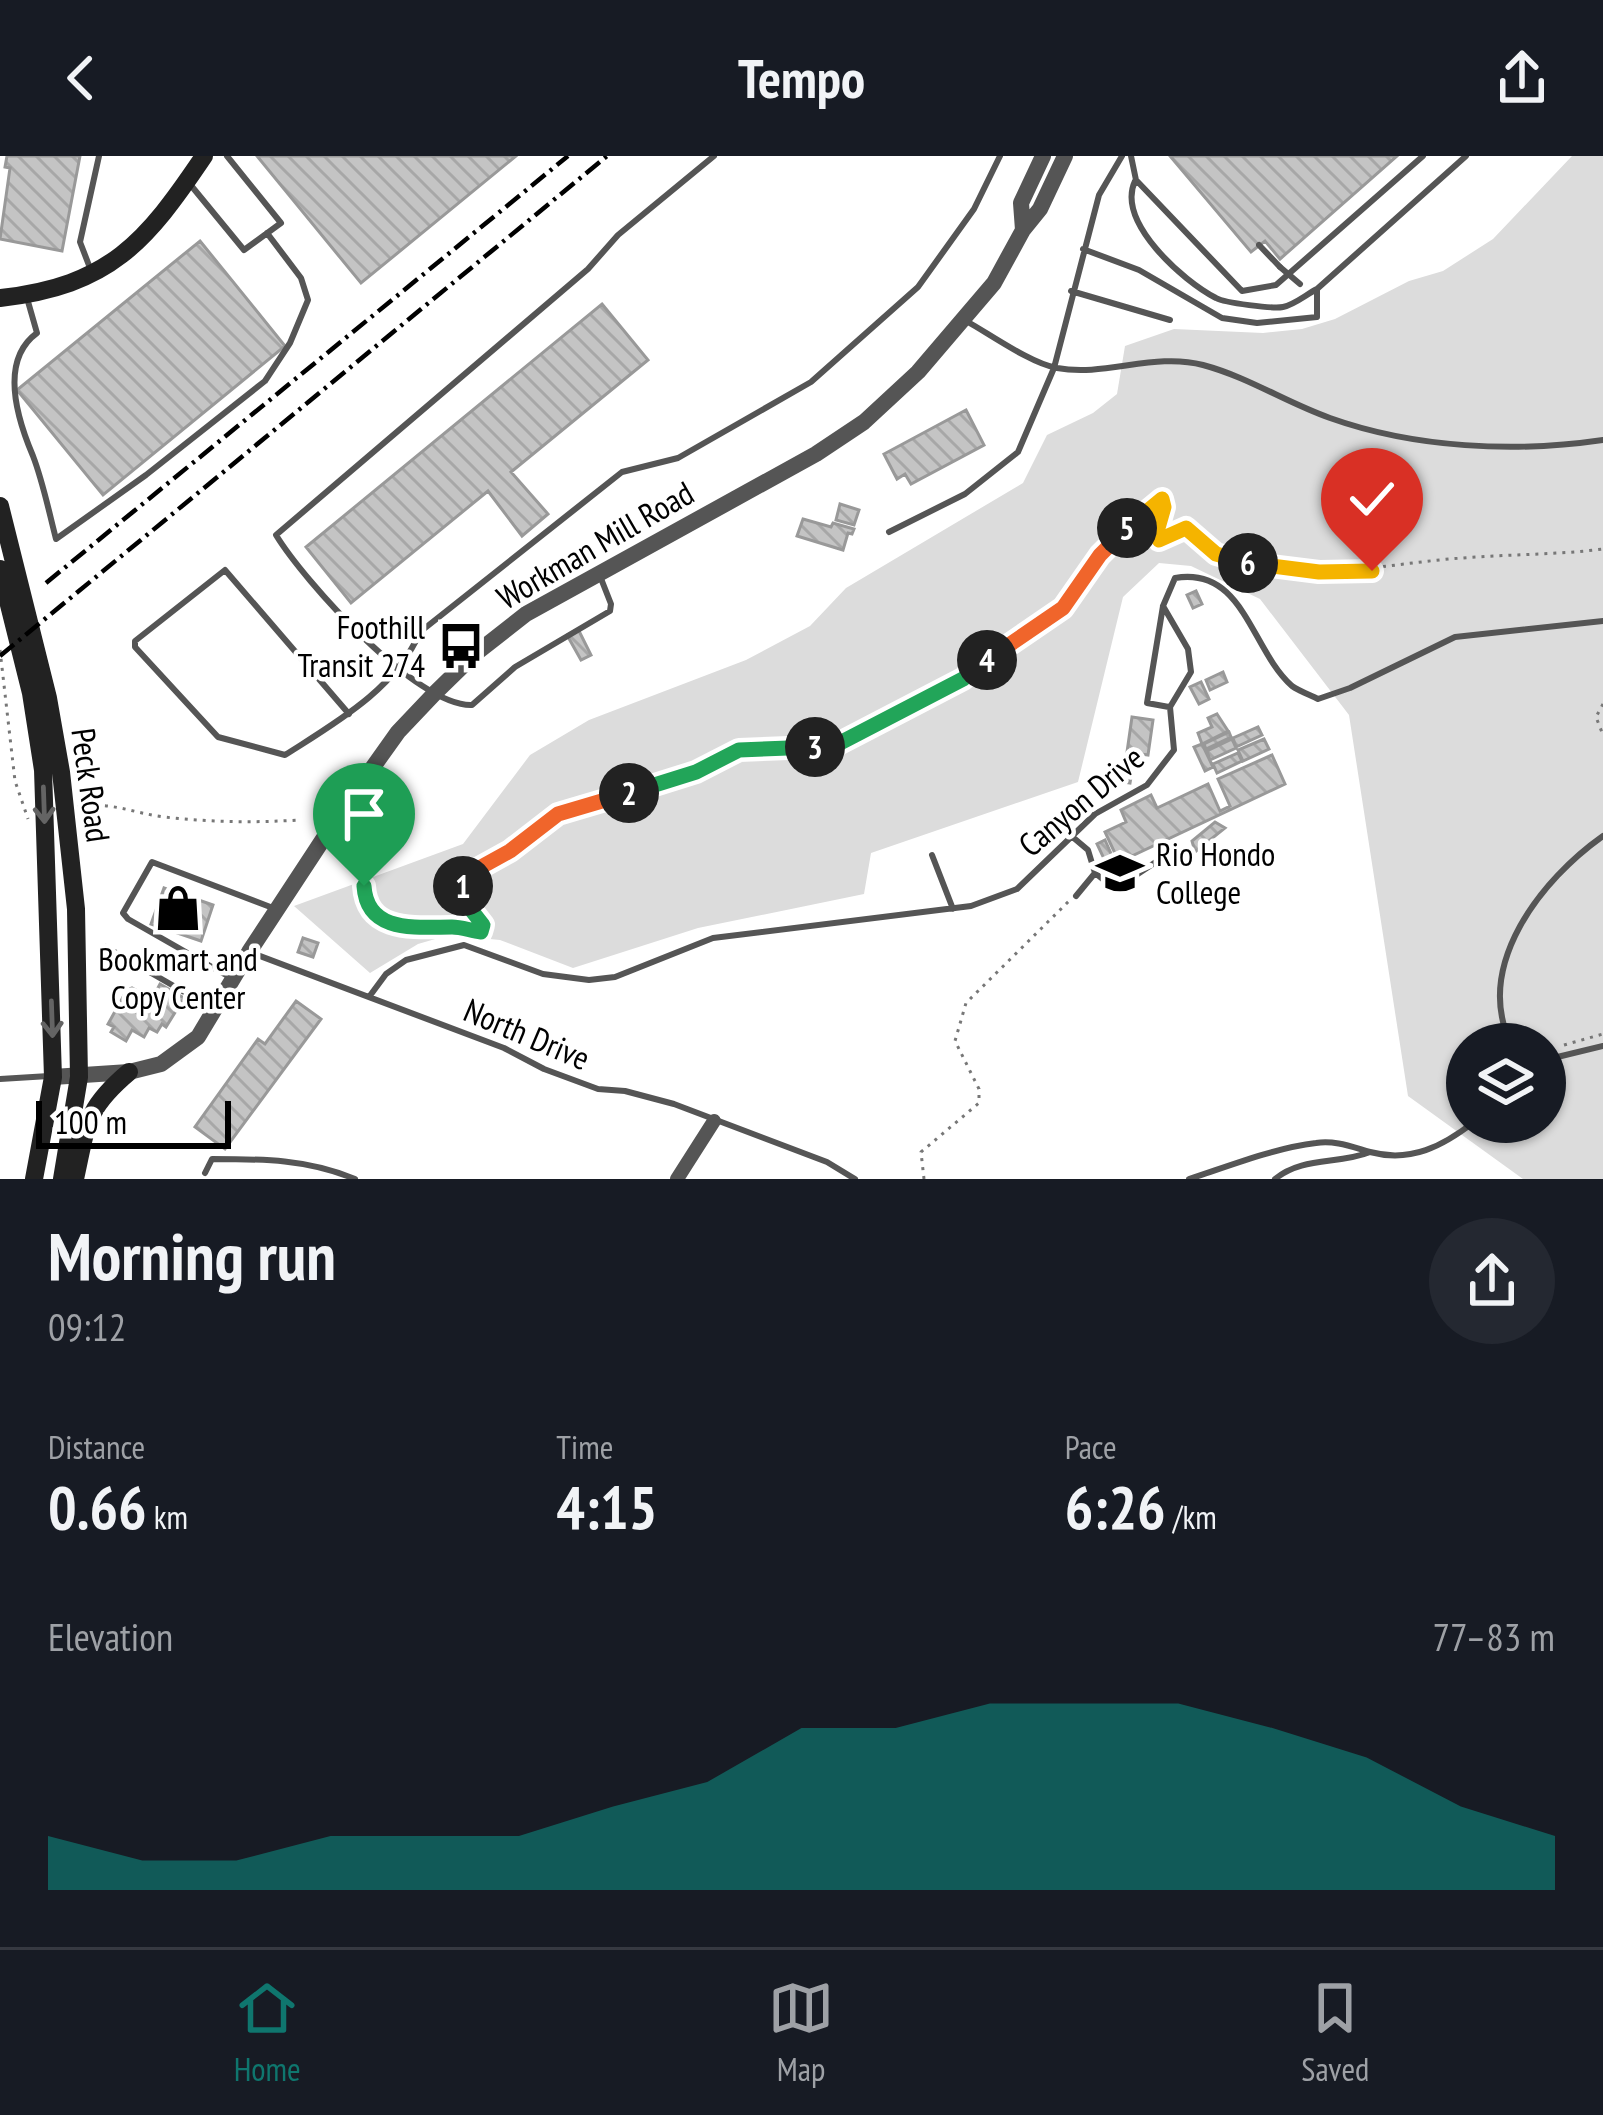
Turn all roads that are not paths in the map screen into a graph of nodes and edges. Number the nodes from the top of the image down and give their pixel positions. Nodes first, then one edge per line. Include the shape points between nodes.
1 (99, 156) edge
2 (204, 156) edge
3 (227, 156) edge
4 (714, 156) edge
5 (1000, 156) edge
6 (1043, 156) edge
7 (1065, 156) edge
8 (1126, 156) edge
9 (1424, 156) edge
10 (1466, 156) edge
11 (1136, 179) junction
12 (187, 181) junction
13 (1023, 230) junction
14 (267, 233) junction
15 (1259, 245) dead end
16 (1083, 249) junction
17 (92, 272) junction
18 (1071, 290) junction
19 (1315, 290) junction
20 (26, 295) junction
21 (0, 298) edge
22 (964, 320) junction
23 (1170, 320) dead end
24 (1054, 368) junction
25 (1603, 440) edge
26 (0, 506) edge
27 (889, 532) dead end
28 (0, 569) edge
29 (599, 572) junction
30 (1163, 605) junction
31 (1603, 621) edge
32 (397, 669) junction
33 (435, 693) junction
34 (1170, 707) junction
35 (350, 714) junction
36 (1070, 834) junction
37 (1603, 836) edge
38 (1171, 852) dead end
39 (932, 855) dead end
40 (1095, 872) junction
41 (1076, 896) road end
42 (953, 909) junction
43 (277, 910) junction
44 (106, 947) dead end
45 (248, 952) junction
46 (233, 979) junction
47 (369, 998) junction
48 (215, 1010) junction
49 (1507, 1023) edge
50 (1603, 1046) edge
51 (1566, 1055) edge
52 (129, 1072) junction
53 (53, 1076) junction
54 (79, 1077) junction
55 (0, 1078) edge
56 (714, 1121) junction
57 (1446, 1140) edge
58 (1370, 1152) junction
59 (205, 1173) dead end
60 (34, 1179) edge
61 (62, 1179) edge
62 (75, 1179) edge
63 (355, 1179) edge
64 (677, 1179) edge
65 (855, 1179) edge
66 (1190, 1179) edge
67 (1275, 1179) edge

1 - 17 lane via 80,242
2 - 12 main road
3 - 14 lane via 280,222
4 - 32 lane via 278,530 277,539
5 - 32 lane via 974,209 918,287 811,382 678,458 622,472 420,632
6 - 13 street, Workman Mill Road via 1021,203
7 - 13 street, Workman Mill Road
8 - 11 lane
8 - 16 lane via 1099,195
9 - 11 lane via 1276,285 1242,291
10 - 19 lane
11 - 19 lane via 1130,193 1138,225 1159,253 1219,300 1284,307
12 - 14 lane via 243,250
12 - 17 main road via 133,248
13 - 22 street, Workman Mill Road
14 - 20 lane via 308,301 274,369 56,539 4,382 15,349 37,333
15 - 19 lane, bridge
16 - 18 lane
16 - 19 lane via 1139,270 1222,318 1317,317
17 - 20 main road
18 - 23 lane
18 - 24 lane
20 - 21 main road
22 - 24 lane
22 - 29 street, Workman Mill Road via 864,422
24 - 25 lane via 1200,363 1329,418 1401,436 1500,446
24 - 27 lane via 1018,452 965,494
26 - 54 main road, Peck Road via 61,772 80,956
28 -> 53 main road, Peck Road via 41,745
29 - 33 street, Workman Mill Road via 526,614
29 - 33 lane via 610,610 514,668 472,706
30 - 31 lane via 1175,578 1213,580 1292,686 1318,699 1456,637
30 - 34 lane, Canyon Drive via 1188,649 1191,672
30 - 34 lane via 1147,703
32 - 33 lane
32 - 35 lane
33 - 43 street, Workman Mill Road via 398,732
34 - 36 lane, Canyon Drive via 1174,750 1147,785
35 - 35 lane via 285,754 218,737 135,640 223,570
36 - 40 lane via 1088,850
36 - 42 lane, Canyon Drive via 1017,889
37 - 49 lane via 1544,887 1508,952
38 - 40 lane via 1115,889
39 - 42 lane
40 - 41 lane
42 - 47 lane, Canyon Drive via 713,938 602,979 543,974 464,945 406,960
43 - 45 street, Workman Mill Road
43 - 46 lane via 152,862 123,913
44 - 48 lane
45 - 46 street, Workman Mill Road
45 - 47 lane, North Drive
46 - 48 street, Workman Mill Road
47 - 56 lane, North Drive via 598,1089 651,1097
48 - 52 street, Workman Mill Road via 180,1053
50 - 51 lane
52 - 54 street, Workman Mill Road
52 - 62 main road via 91,1111
53 - 54 street, Workman Mill Road
53 - 55 lane
53 - 60 main road
54 - 61 main road
56 - 64 street
56 - 65 lane, North Drive
57 - 58 lane via 1428,1151
58 - 66 lane via 1317,1142
58 - 67 lane via 1296,1166
59 - 63 lane via 212,1159 272,1158

